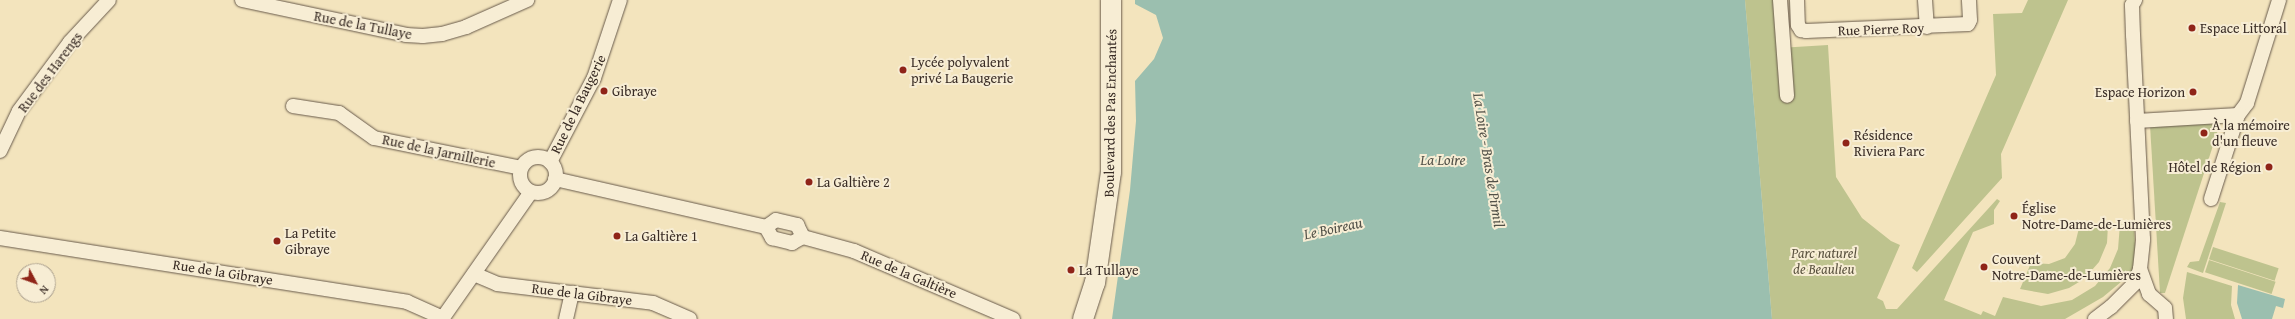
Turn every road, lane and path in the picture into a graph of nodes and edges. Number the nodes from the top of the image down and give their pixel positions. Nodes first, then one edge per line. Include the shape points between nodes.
1 (109, 0) edge
2 (242, 0) edge
3 (527, 0) edge
4 (620, 0) edge
5 (1112, 0) edge
6 (1780, 0) edge
7 (1796, 0) edge
8 (1925, 0) edge
9 (1969, 0) edge
10 (2135, 0) edge
11 (2279, 0) edge
12 (1927, 27) junction
13 (1787, 96) dead end
14 (293, 106) dead end
15 (2238, 115) junction
16 (2137, 121) junction
17 (0, 150) edge
18 (550, 162) junction
19 (521, 168) junction
20 (555, 179) junction
21 (531, 192) junction
22 (2211, 199) dead end
23 (0, 238) edge
24 (2140, 269) junction
25 (474, 274) junction
26 (572, 293) junction
27 (443, 319) edge
28 (566, 319) edge
29 (690, 319) edge
30 (1013, 319) edge
31 (1083, 319) edge
32 (2095, 319) edge
33 (2166, 319) edge

1 - 17 street, Rue des Harengs via 70,42 19,111
2 - 3 street, Rue de la Tullaye via 406,35 423,36 466,27
4 - 18 street, Rue de la Baugerie via 594,78
5 - 31 main road, Boulevard des Pas Enchantés via 1111,172 1095,283
6 - 13 street
7 - 12 street, Rue Pierre Roy via 1798,25 1801,30
8 - 12 street
9 - 12 street, Rue Pierre Roy via 1968,24
10 - 16 street via 2132,5 2132,35
11 - 15 street via 2247,103
14 - 19 street, Rue de la Jarnillerie via 339,113 374,138
15 - 16 street
15 - 22 street
16 - 24 street via 2143,239
18 - 19 street via 533,158
18 - 20 street via 555,170
19 - 21 street via 521,181
20 - 21 street via 546,191
20 - 30 street, Rue de la Galtière via 766,227 772,238 792,243 803,237 854,251
21 - 25 street
23 - 27 street, Rue de la Gibraye via 408,302
24 - 32 street via 2135,283
24 - 33 street via 2149,294 2164,308
25 - 26 street, Rue de la Gibraye via 497,284
25 - 27 street
26 - 28 street
26 - 29 street, Rue de la Gibraye via 653,303

